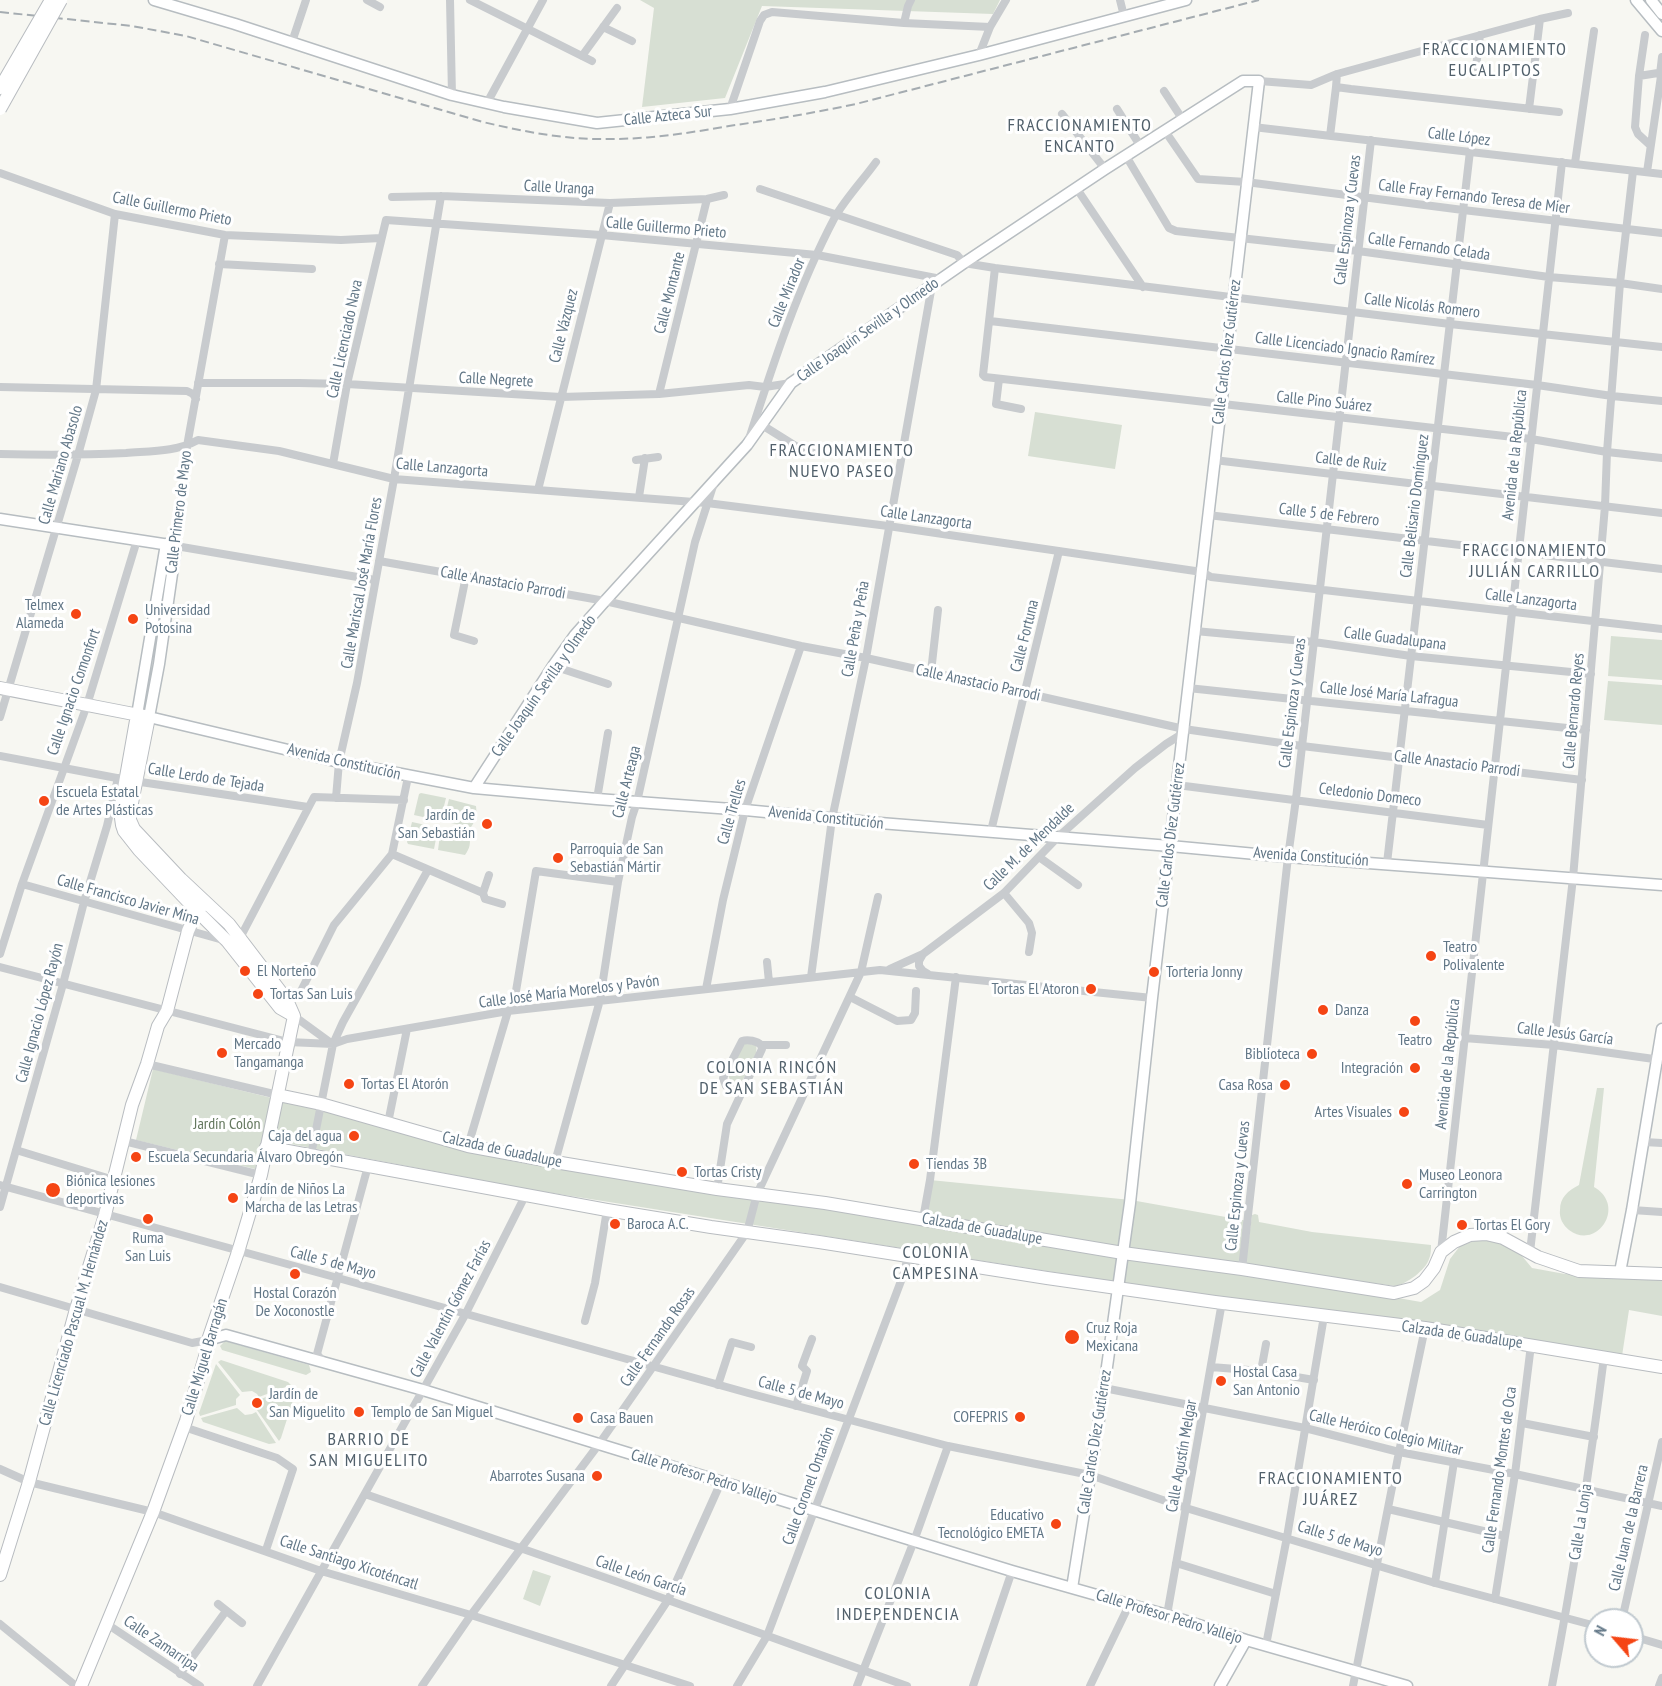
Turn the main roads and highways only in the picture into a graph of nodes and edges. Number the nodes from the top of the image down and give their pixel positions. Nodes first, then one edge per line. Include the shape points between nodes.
1 (51, 0) edge
2 (61, 0) edge
3 (0, 88) edge
4 (0, 109) edge
5 (4, 689) edge
6 (143, 716) joint
7 (201, 907) junction
8 (294, 1016) junction
9 (278, 1095) junction
10 (266, 1147) junction
11 (1662, 1274) edge
12 (1662, 1368) edge
13 (0, 1575) edge
14 (81, 1686) edge

1 - 3 main road, bridge
2 - 4 main road, bridge
5 - 6 main road, Avenida Constitución
6 - 7 main road, Calle Primero de Mayo via 126,779 127,801 120,811 128,836
7 - 8 main road via 280,1008
7 - 8 main road via 229,924 287,1000
7 - 13 main road, Calle Licenciado Pascual M. Hernández via 188,931 167,1011 158,1026 132,1105 105,1215
8 - 9 main road, Calle Miguel Barragán
9 - 10 main road, Calle Miguel Barragán
9 - 11 main road, Calzada de Guadalupe via 468,1146 555,1162 1394,1293 1424,1281 1441,1252 1470,1235 1503,1238 1538,1257 1580,1271
10 - 12 main road, Calzada de Guadalupe via 607,1210 1117,1288 1425,1329
10 - 14 main road, Calle Miguel Barragán via 261,1175 184,1426

